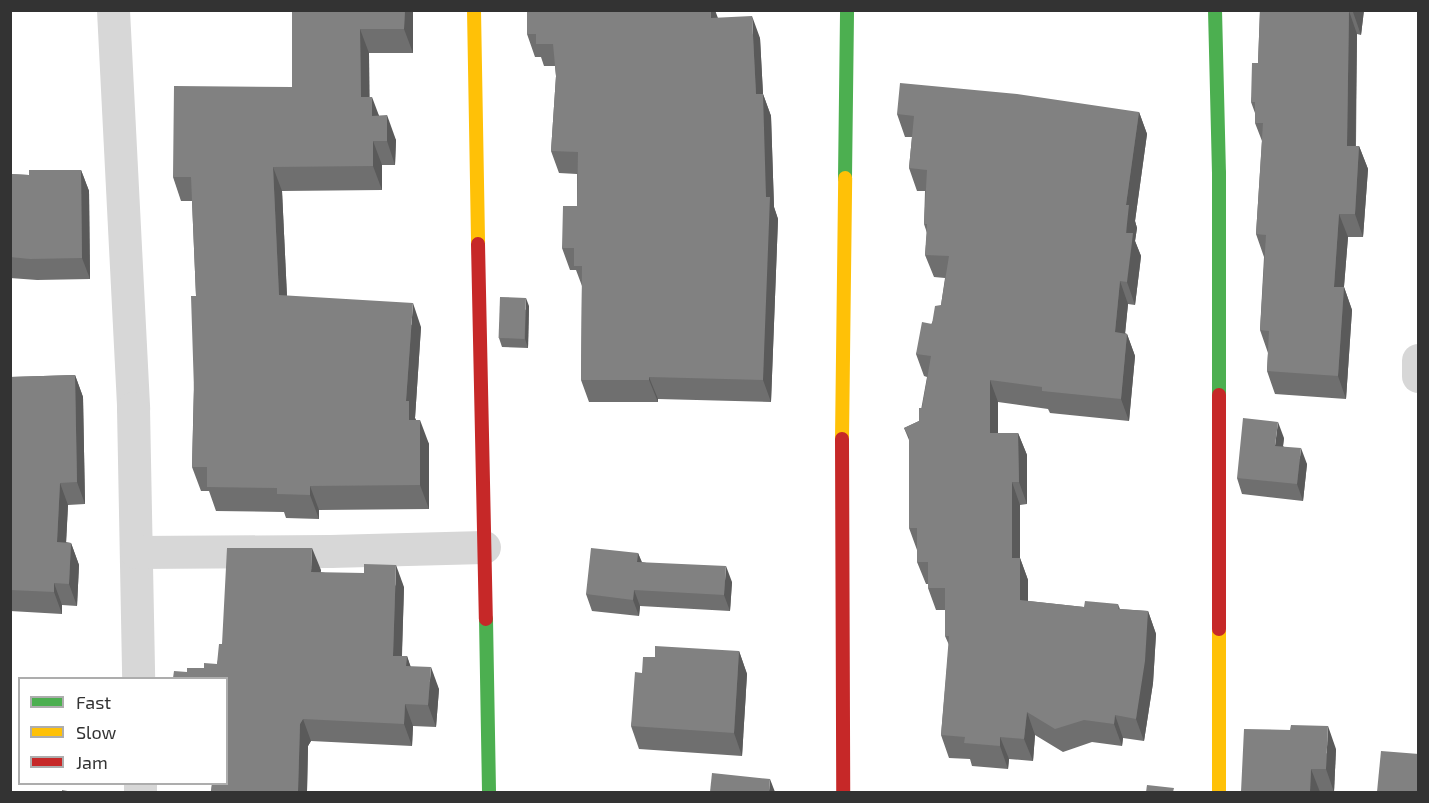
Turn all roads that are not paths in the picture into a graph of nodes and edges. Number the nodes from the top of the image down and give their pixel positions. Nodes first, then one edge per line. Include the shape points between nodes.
1 (113, 10) edge
2 (474, 10) edge
3 (847, 10) edge
4 (1215, 10) edge
5 (1419, 360) edge
6 (1419, 376) edge
7 (484, 547) junction
8 (136, 552) junction
9 (138, 677) edge
10 (489, 792) edge
11 (843, 792) edge
12 (1219, 792) edge

1 - 8 street via 133,408
2 - 7 street
3 - 11 street via 841,519
4 - 12 street via 1219,173
5 - 6 street
7 - 8 street
7 - 10 street
8 - 9 street

